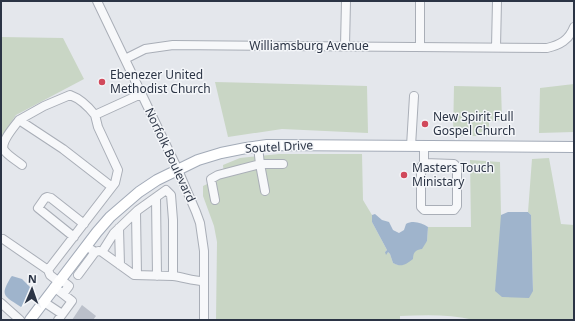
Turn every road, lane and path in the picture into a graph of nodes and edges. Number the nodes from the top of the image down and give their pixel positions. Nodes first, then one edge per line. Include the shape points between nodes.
1 (97, 1) edge
2 (346, 1) edge
3 (420, 1) edge
4 (497, 1) edge
5 (574, 27) edge
6 (345, 46) junction
7 (420, 47) junction
8 (496, 47) junction
9 (125, 59) junction
10 (141, 94) junction
11 (414, 96) dead end
12 (95, 115) junction
13 (19, 120) junction
14 (411, 146) junction
15 (424, 146) junction
16 (258, 147) junction
17 (574, 147) edge
18 (424, 163) junction
19 (260, 164) junction
20 (283, 164) dead end
21 (22, 165) dead end
22 (178, 170) junction
23 (112, 187) junction
24 (265, 191) dead end
25 (139, 192) junction
26 (156, 198) junction
27 (215, 200) dead end
28 (146, 204) junction
29 (136, 212) junction
30 (84, 224) junction
31 (119, 228) junction
32 (74, 237) junction
33 (3, 239) dead end
34 (86, 246) junction
35 (98, 252) junction
36 (120, 265) junction
37 (48, 270) junction
38 (78, 275) dead end
39 (137, 275) junction
40 (156, 276) junction
41 (173, 276) junction
42 (204, 281) junction
43 (58, 283) junction
44 (44, 302) junction
45 (1, 303) edge
46 (60, 317) edge
47 (20, 320) edge
48 (30, 320) edge
49 (204, 320) edge

1 - 9 street, Norfolk Boulevard
2 - 6 street
3 - 7 street
4 - 8 street
5 - 8 street, Williamsburg Avenue via 566,40 547,48
6 - 7 street, Williamsburg Avenue
6 - 9 street, Williamsburg Avenue via 163,46 145,49
7 - 8 street, Williamsburg Avenue
9 - 10 street, Norfolk Boulevard
10 - 12 street
10 - 22 street, Norfolk Boulevard
11 - 14 street
12 - 13 street via 79,99 70,95
12 - 23 street via 118,170
13 - 21 street via 3,141 2,147
13 - 23 street via 63,149
14 - 15 main road, Soutel Drive
14 - 16 main road, Soutel Drive
15 - 17 main road, Soutel Drive
15 - 18 street
16 - 19 street
16 - 22 main road, Soutel Drive via 220,153
18 - 18 street via 421,167 421,207 424,210 454,210 457,206 457,167 454,164
19 - 20 street
19 - 24 street
19 - 27 street via 210,179
22 - 25 main road, Soutel Drive
22 - 42 street, Norfolk Boulevard via 200,223 204,250
23 - 30 street
25 - 28 street
25 - 34 main road, Soutel Drive via 110,217
26 - 28 street
26 - 40 street
26 - 41 street via 166,190 172,195
28 - 29 street
29 - 31 street
29 - 39 street
30 - 32 street
30 - 32 street via 51,198 45,198 38,208
31 - 35 street
31 - 36 street
32 - 37 street
33 - 37 street
34 - 35 street
34 - 43 main road, Soutel Drive
35 - 36 street
35 - 38 street
36 - 39 street
37 - 43 street
39 - 40 street
40 - 41 street
41 - 42 street
42 - 49 street, Norfolk Boulevard
43 - 44 main road, Soutel Drive
43 - 46 street via 63,294 72,301
44 - 46 street
44 - 48 main road, Soutel Drive
45 - 47 street

